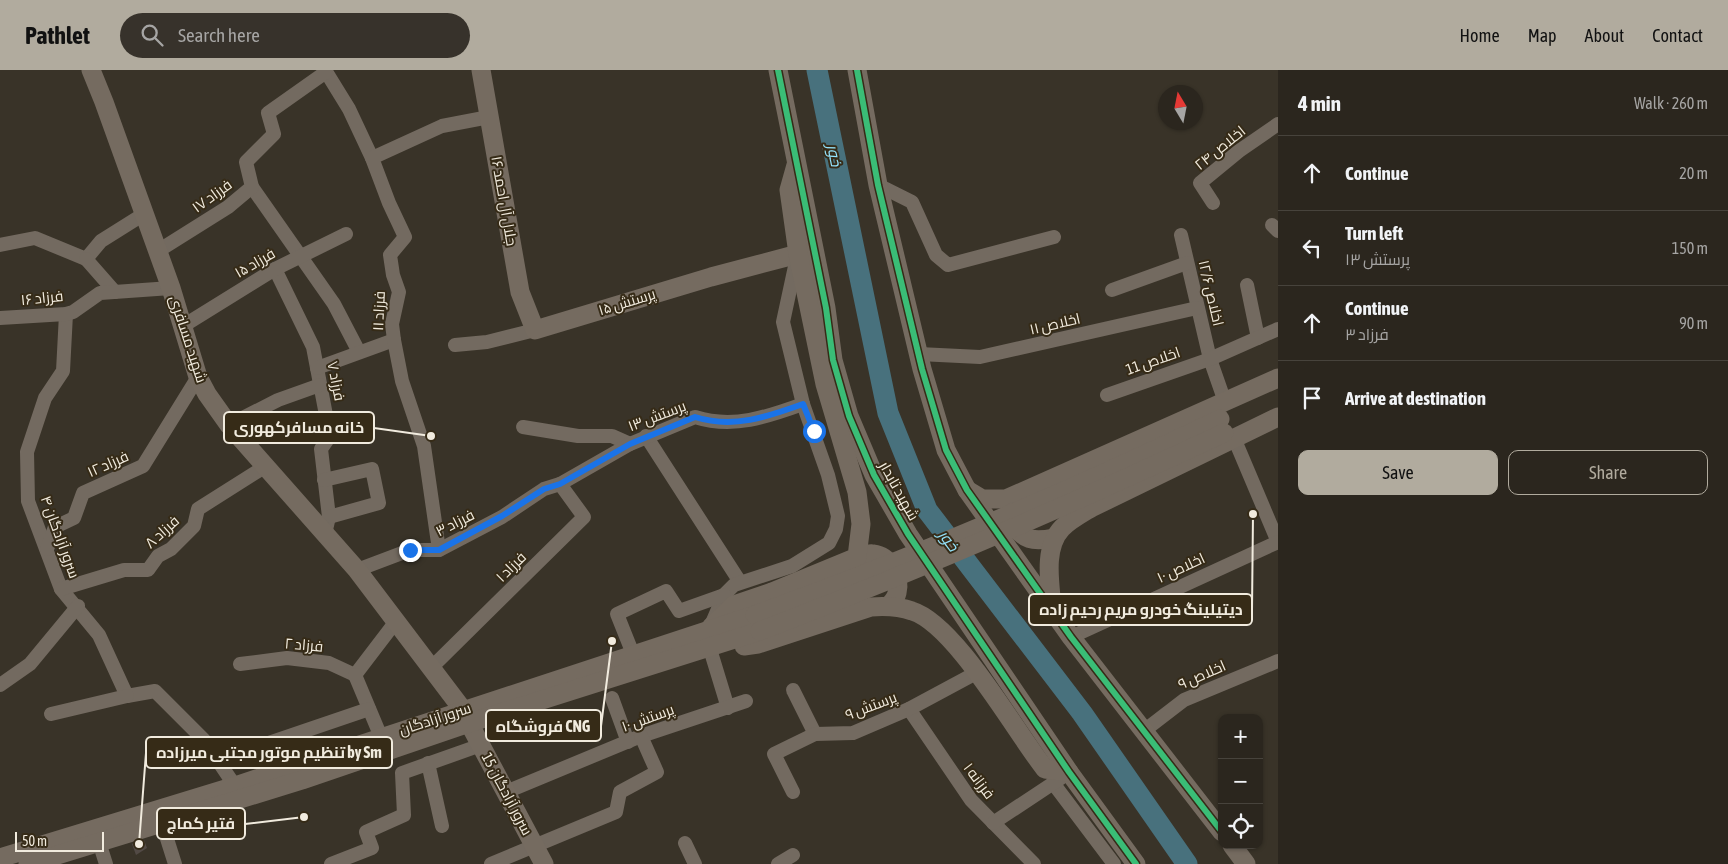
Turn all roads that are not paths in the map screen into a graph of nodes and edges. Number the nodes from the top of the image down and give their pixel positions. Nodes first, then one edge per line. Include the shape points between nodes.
1 (91, 70) edge
2 (481, 70) edge
3 (778, 70) edge
4 (857, 70) edge
5 (325, 71) edge
6 (489, 117) junction
7 (1278, 124) edge
8 (372, 158) junction
9 (797, 162) junction
10 (878, 185) junction
11 (252, 187) junction
12 (1214, 203) dead end
13 (144, 214) junction
14 (346, 234) dead end
15 (1181, 235) dead end
16 (1054, 237) dead end
17 (0, 245) edge
18 (158, 251) junction
19 (798, 254) junction
20 (302, 256) junction
21 (86, 259) junction
22 (1188, 263) junction
23 (275, 269) junction
24 (1247, 285) dead end
25 (171, 288) junction
26 (1112, 290) dead end
27 (115, 292) junction
28 (1197, 308) junction
29 (66, 314) junction
30 (0, 318) edge
31 (183, 326) junction
32 (1278, 329) edge
33 (535, 330) junction
34 (1258, 338) junction
35 (394, 340) junction
36 (455, 345) dead end
37 (359, 352) junction
38 (919, 354) junction
39 (1210, 358) junction
40 (317, 368) junction
41 (198, 377) junction
42 (1278, 378) edge
43 (320, 385) junction
44 (1278, 390) edge
45 (1107, 395) dead end
46 (803, 404) junction
47 (1278, 407) edge
48 (1278, 417) edge
49 (1225, 423) junction
50 (229, 425) junction
51 (523, 427) dead end
52 (646, 436) junction
53 (630, 444) junction
54 (266, 466) junction
55 (324, 480) junction
56 (560, 484) junction
57 (967, 490) junction
58 (1028, 491) junction
59 (327, 525) junction
60 (1054, 538) junction
61 (1278, 542) edge
62 (47, 549) junction
63 (439, 550) junction
64 (857, 556) junction
65 (357, 570) junction
66 (740, 582) junction
67 (61, 589) junction
68 (724, 595) junction
69 (78, 606) junction
70 (889, 606) junction
71 (1052, 608) junction
72 (397, 620) junction
73 (757, 623) junction
74 (708, 630) junction
75 (1071, 637) junction
76 (710, 649) junction
77 (632, 654) junction
78 (1278, 661) edge
79 (240, 664) dead end
80 (431, 668) junction
81 (976, 673) junction
82 (354, 675) junction
83 (0, 685) edge
84 (793, 690) dead end
85 (127, 696) junction
86 (612, 698) dead end
87 (746, 701) dead end
88 (728, 708) junction
89 (369, 709) junction
90 (909, 709) junction
91 (51, 714) dead end
92 (466, 717) junction
93 (1145, 730) junction
94 (815, 734) junction
95 (381, 737) junction
96 (634, 739) junction
97 (269, 743) dead end
98 (481, 745) junction
99 (428, 763) junction
100 (1069, 772) junction
101 (1053, 783) junction
102 (238, 792) junction
103 (506, 792) junction
104 (793, 792) dead end
105 (162, 823) junction
106 (992, 823) junction
107 (442, 826) dead end
108 (1218, 827) edge
109 (99, 842) junction
110 (685, 843) dead end
111 (534, 845) junction
112 (1235, 849) edge
113 (1, 851) edge
114 (793, 856) dead end
115 (29, 864) edge
116 (106, 864) edge
117 (175, 864) edge
118 (331, 864) edge
119 (491, 864) edge
120 (544, 864) edge
121 (695, 864) edge
122 (778, 864) edge
123 (1034, 864) edge
124 (1114, 864) edge
125 (1136, 864) edge
126 (1248, 864) edge

1 - 13 main road, شهید مسافری
2 - 6 main road, جلال آل احمد ۱۶
3 - 9 main road, شهید تابدار
4 - 10 main road
5 - 8 street via 349,109
5 - 11 street, فرزاد ۱۷ via 268,113 274,134 246,162
6 - 8 street via 442,126
6 - 33 main road, جلال آل احمد ۱۶ via 520,292
7 - 12 street, اخلاص ۲۴ via 1200,183
8 - 35 street, فرزاد ۱۱ via 405,238 390,255 399,292 392,324
9 - 19 main road via 788,190
9 - 100 main road, شهید تابدار via 833,360 849,416 874,474 908,534
10 - 16 street via 912,202 936,255 948,265
10 - 38 main road
11 - 18 street, فرزاد ۱۷ via 228,207
11 - 20 street
13 - 18 main road, شهید مسافری
13 - 21 street via 101,241
14 - 20 street, فرزاد ۱۵
15 - 22 street, اخلاص ۱۲/۶
17 - 21 street via 35,238
18 - 25 main road, شهید مسافری
19 - 33 main road, پرستش ۱۵
19 - 46 street via 783,322
19 - 64 main road via 825,384 858,492 861,524
20 - 23 street, فرزاد ۱۵
20 - 37 street via 334,304
21 - 27 street
22 - 26 street
22 - 28 street, اخلاص ۱۲/۶
23 - 31 street, فرزاد ۱۵
23 - 40 street, فرزاد ۷ via 313,347
24 - 34 street
25 - 27 street, فرزاد ۱۶
25 - 31 main road, شهید مسافری
27 - 29 street, فرزاد ۱۶ via 100,293
28 - 38 street, اخلاص ۱۱ via 980,357
28 - 39 street, اخلاص ۱۲/۶
29 - 30 street, فرزاد ۱۶
29 - 62 street, سرور آزادگان ۴ via 63,371 45,398 27,452 28,501
31 - 41 main road, شهید مسافری
32 - 34 street, اخلاص 11
33 - 36 street, پرستش ۱۵ via 487,342
34 - 39 street, اخلاص 11
35 - 37 street
35 - 63 street via 402,380 424,446
37 - 40 street
38 - 57 main road via 946,450
39 - 45 street, اخلاص 11
39 - 49 street, اخلاص ۱۲/۶
40 - 43 street, فرزاد ۷
41 - 50 main road, شهید مسافری
41 - 62 street, فرزاد ۱۲ via 143,466 83,493 74,518 54,527
42 - 49 main road
43 - 50 street via 278,400
43 - 55 street, فرزاد ۷ via 330,436 322,449
44 - 49 main road
46 - 52 street, پرستش ۱۳ via 762,419 712,422 695,417
46 - 66 street via 828,475 838,516 836,529 829,543 792,566
47 - 49 main road
48 - 49 main road
49 - 58 main road
49 - 60 main road via 1091,508 1062,528
49 - 61 street, اخلاص ۱۲/۶
49 - 73 main road, bridge via 826,590
50 - 54 main road, شهید مسافری
51 - 53 street via 578,436 612,436
52 - 53 street, پرستش ۱۳
52 - 66 street
53 - 56 street, پرستش ۱۳
54 - 59 main road, شهید مسافری
54 - 67 street, فرزاد ۸ via 198,509 194,526 171,549 158,556 148,570 124,570
55 - 59 street, فرزاد ۷
55 - 59 street via 372,469 379,503
56 - 63 street, فرزاد ۳ via 544,489
56 - 80 street, فرزاد ۱ via 584,517
57 - 58 main road via 982,498 998,501
57 - 71 main road
58 - 60 main road via 1014,508 1012,521 1017,531 1024,538 1036,542
59 - 65 main road, شهید مسافری
60 - 71 main road via 1049,576
61 - 75 street, اخلاص ۱۰
62 - 67 street, سرور آزادگان ۴
63 - 65 street, فرزاد ۳ via 410,550
64 - 70 main road via 872,554 885,558 894,569 897,595
64 - 74 main road via 734,605
65 - 72 main road, شهید مسافری
66 - 68 street
67 - 69 street, سرور آزادگان ۴
68 - 74 street
68 - 77 street via 679,611 666,591 617,614
69 - 83 street via 30,664
69 - 85 street, سرور آزادگان ۴ via 99,635
70 - 76 main road via 871,607 758,644
70 - 81 main road via 913,611 935,624 955,644
71 - 75 main road
72 - 80 main road, شهید مسافری
72 - 82 street
73 - 74 main road, سرور آزادگان
73 - 76 main road, سرور آزادگان
74 - 77 main road, سرور آزادگان
75 - 93 main road
76 - 88 street
76 - 92 main road, سرور آزادگان
77 - 92 main road, سرور آزادگان
78 - 93 street, اخلاص ۹ via 1184,700
79 - 82 street, فرزاد ۲ via 287,658 329,663
80 - 92 main road, شهید مسافری
81 - 90 street, پرستش ۹
81 - 100 main road via 1045,769
82 - 89 street
84 - 94 street
85 - 91 street
85 - 102 street via 155,691 204,740
86 - 96 street
87 - 88 street, پرستش ۱۰
88 - 96 street, پرستش ۱۰
89 - 95 street
89 - 97 street
90 - 94 street, پرستش ۹ via 853,733
90 - 106 street, فرزانه ۱ via 971,800
92 - 95 main road, سرور آزادگان
92 - 98 main road, سرور آزادگان 15
92 - 102 main road, سرور آزادگان
93 - 108 main road
94 - 104 street, پرستش ۹ via 774,754
95 - 102 main road, سرور آزادگان
96 - 103 street, پرستش ۱۰
96 - 111 street via 657,772 620,792 616,812
98 - 99 street
98 - 103 main road, سرور آزادگان 15
99 - 107 street
99 - 118 street via 402,773 404,816 366,832 372,848
100 - 101 street
100 - 125 main road, شهید تابدار
101 - 106 street
101 - 124 street
102 - 105 main road, سرور آزادگان
102 - 113 main road, سرور آزادگان
103 - 111 main road, سرور آزادگان 15
105 - 109 main road, سرور آزادگان
105 - 117 street
106 - 123 street, فرزانه ۱
109 - 115 main road, سرور آزادگان
109 - 116 street
110 - 121 street
111 - 119 street
111 - 120 main road, سرور آزادگان 15
112 - 126 main road
114 - 122 street

